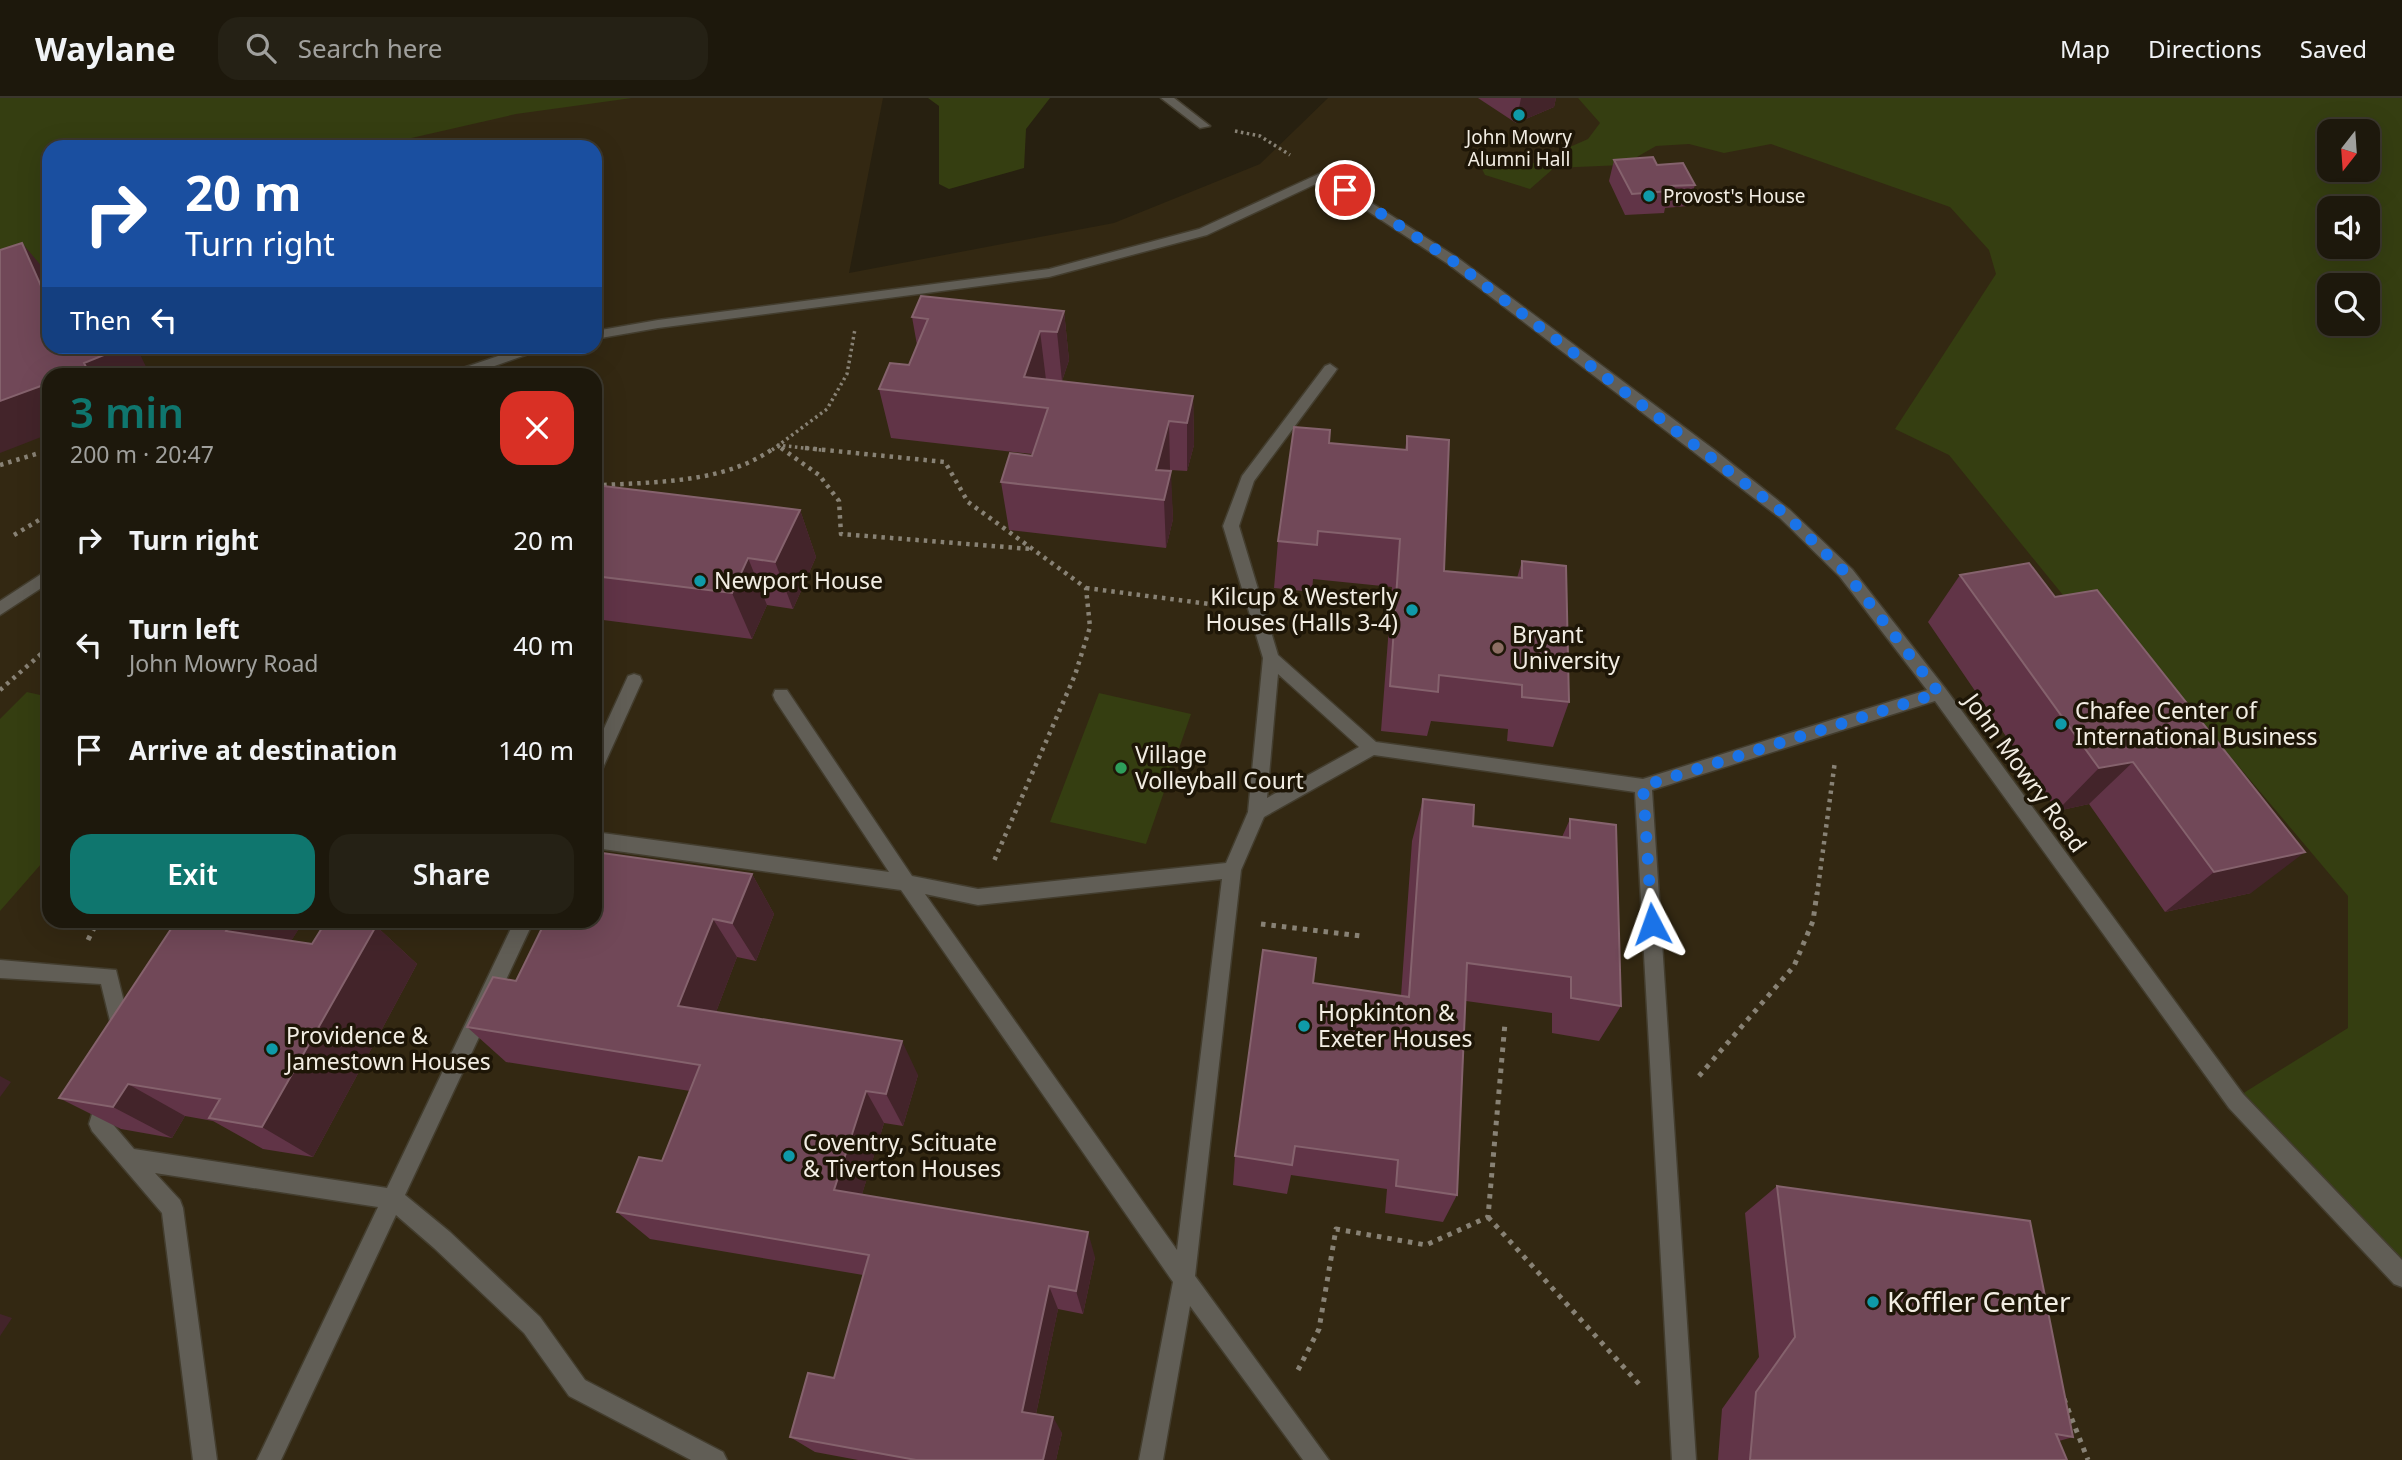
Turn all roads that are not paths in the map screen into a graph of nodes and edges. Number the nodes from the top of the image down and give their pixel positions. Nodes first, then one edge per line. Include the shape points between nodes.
1 (1167, 98) edge
2 (1204, 126) road end
3 (602, 334) edge
4 (520, 354) edge
5 (477, 368) edge
6 (1330, 369) dead end
7 (42, 580) edge
8 (0, 609) edge
9 (1271, 658) junction
10 (634, 681) dead end
11 (1939, 693) junction
12 (781, 695) dead end
13 (1372, 748) junction
14 (602, 752) edge
15 (1643, 786) junction
16 (1257, 812) junction
17 (602, 841) edge
18 (1232, 870) junction
19 (904, 882) junction
20 (521, 928) edge
21 (0, 969) edge
22 (128, 1158) junction
23 (394, 1199) junction
24 (2402, 1276) edge
25 (1184, 1280) junction
26 (205, 1460) edge
27 (269, 1460) edge
28 (715, 1460) edge
29 (1151, 1460) edge
30 (1317, 1460) edge
31 (1684, 1460) edge

1 - 2 street
3 - 11 street, John Mowry Road via 1062,270 1203,232 1323,176 1453,261 1785,514 1846,573
4 - 5 street
6 - 9 street via 1247,480 1231,526
7 - 8 street
9 - 13 street
9 - 16 street
10 - 14 street
11 - 15 street
11 - 24 street, John Mowry Road via 2236,1101
12 - 19 street
13 - 15 street
13 - 16 street
15 - 31 street
16 - 18 street
17 - 19 street
18 - 19 street via 978,897
18 - 25 street
19 - 25 street
20 - 23 street
21 - 22 street via 109,975 122,1034 99,1124
22 - 23 street
22 - 26 street via 172,1208
23 - 27 street
23 - 28 street via 532,1325 577,1388
25 - 29 street
25 - 30 street

